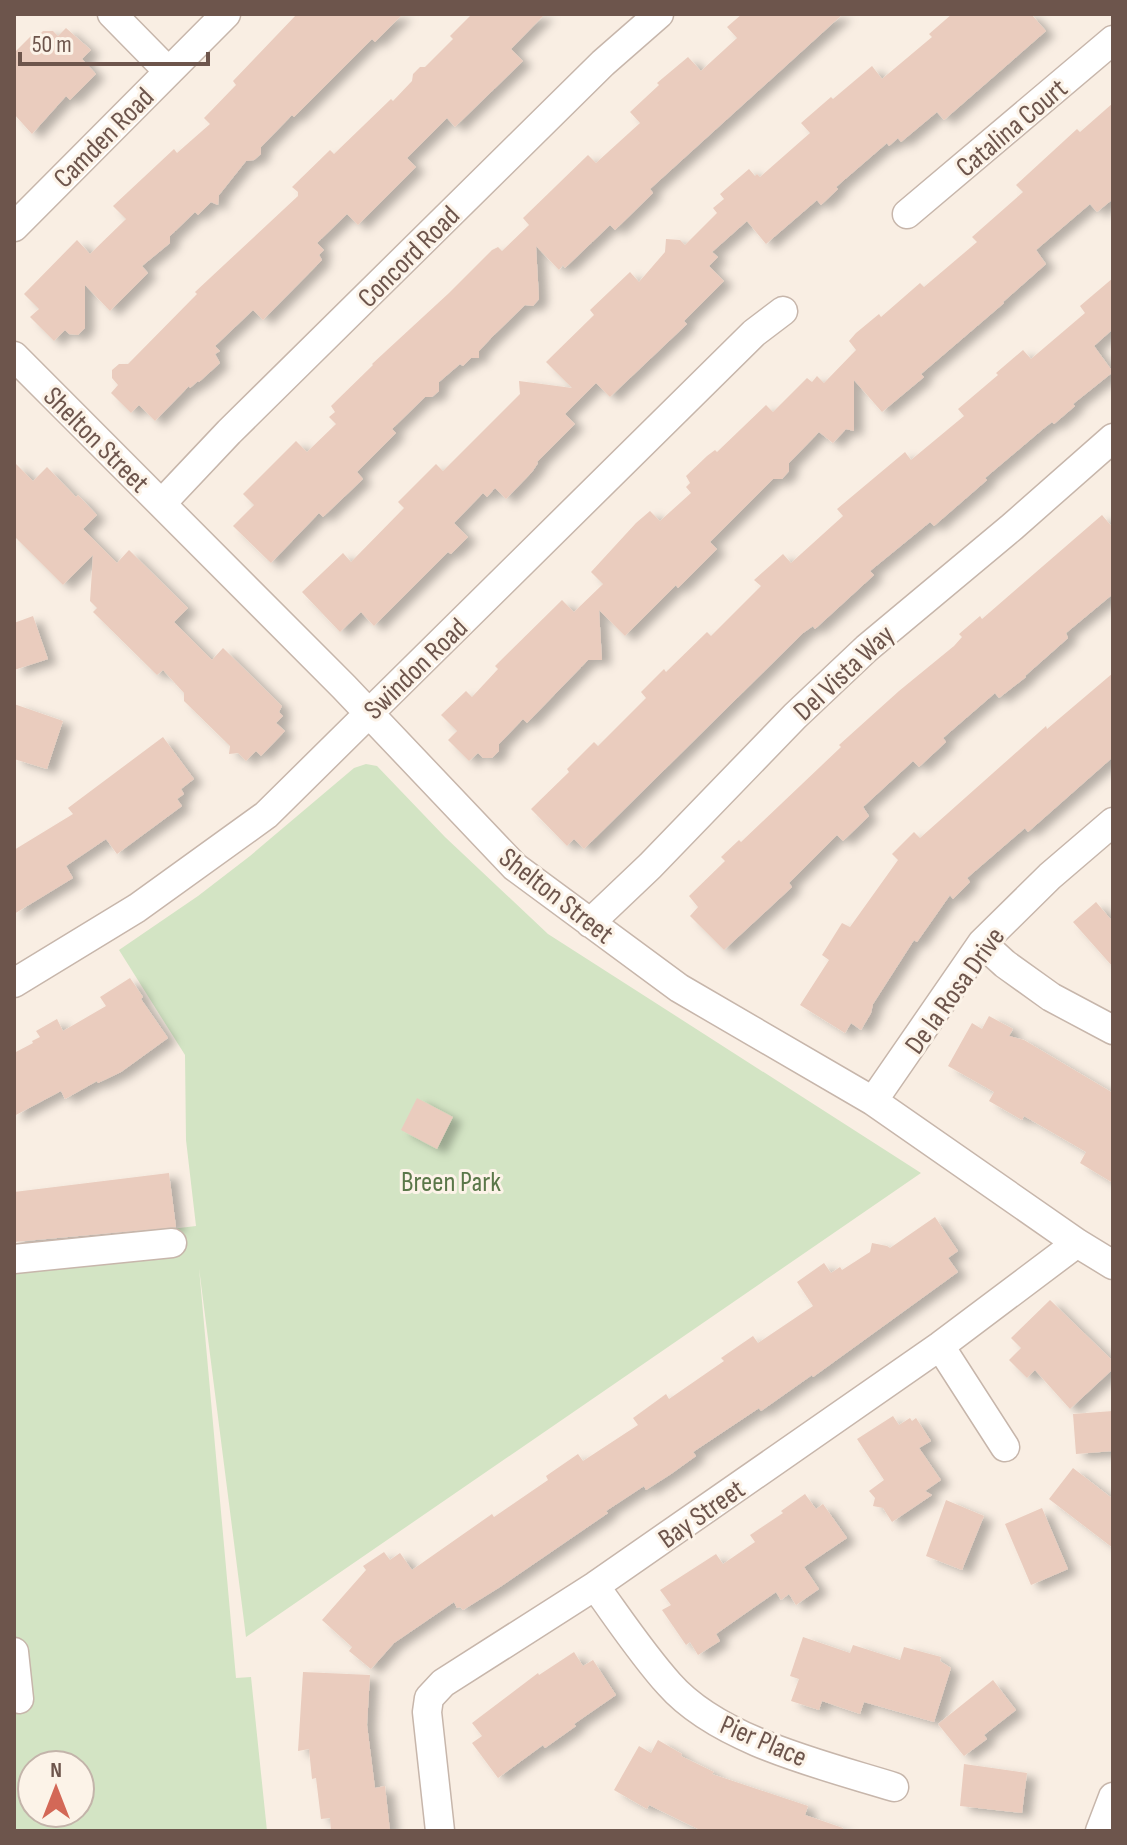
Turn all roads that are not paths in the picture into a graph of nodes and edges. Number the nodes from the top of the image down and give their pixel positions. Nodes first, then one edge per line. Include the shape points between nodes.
1 (112, 14) edge
2 (226, 14) edge
3 (659, 14) edge
4 (1113, 40) edge
5 (168, 71) junction
6 (907, 214) dead end
7 (14, 227) edge
8 (783, 311) dead end
9 (14, 356) edge
10 (1113, 438) edge
11 (162, 503) junction
12 (369, 712) junction
13 (1113, 822) edge
14 (590, 923) junction
15 (982, 943) junction
16 (14, 983) edge
17 (1113, 1030) edge
18 (873, 1101) junction
19 (172, 1243) dead end
20 (1077, 1243) junction
21 (14, 1259) edge
22 (1113, 1265) edge
23 (940, 1346) junction
24 (1005, 1447) dead end
25 (595, 1586) junction
26 (14, 1652) edge
27 (19, 1699) dead end
28 (894, 1787) dead end
29 (1113, 1797) edge
30 (440, 1831) edge
31 (1100, 1831) edge

1 - 5 street
2 - 5 street, Camden Road
3 - 11 street, Concord Road via 239,421
4 - 6 street, Catalina Court
5 - 7 street, Camden Road
8 - 12 street, Swindon Road via 754,333
9 - 11 street, Shelton Street
10 - 14 street, Del Vista Way via 867,648
11 - 12 street, Shelton Street
12 - 14 street, Shelton Street via 515,867
12 - 16 street, Swindon Road via 266,815 137,908
13 - 15 street, De la Rosa Drive
14 - 18 street, Shelton Street via 679,988
15 - 17 street via 1051,997
15 - 18 street, De la Rosa Drive
18 - 20 street, Shelton Street
19 - 21 street
20 - 22 street, Shelton Street
20 - 23 street, Bay Street
23 - 24 street
23 - 25 street, Bay Street
25 - 28 street, Pier Place via 670,1686 721,1726
25 - 30 street, Bay Street via 458,1671 429,1698
26 - 27 street
29 - 31 street

